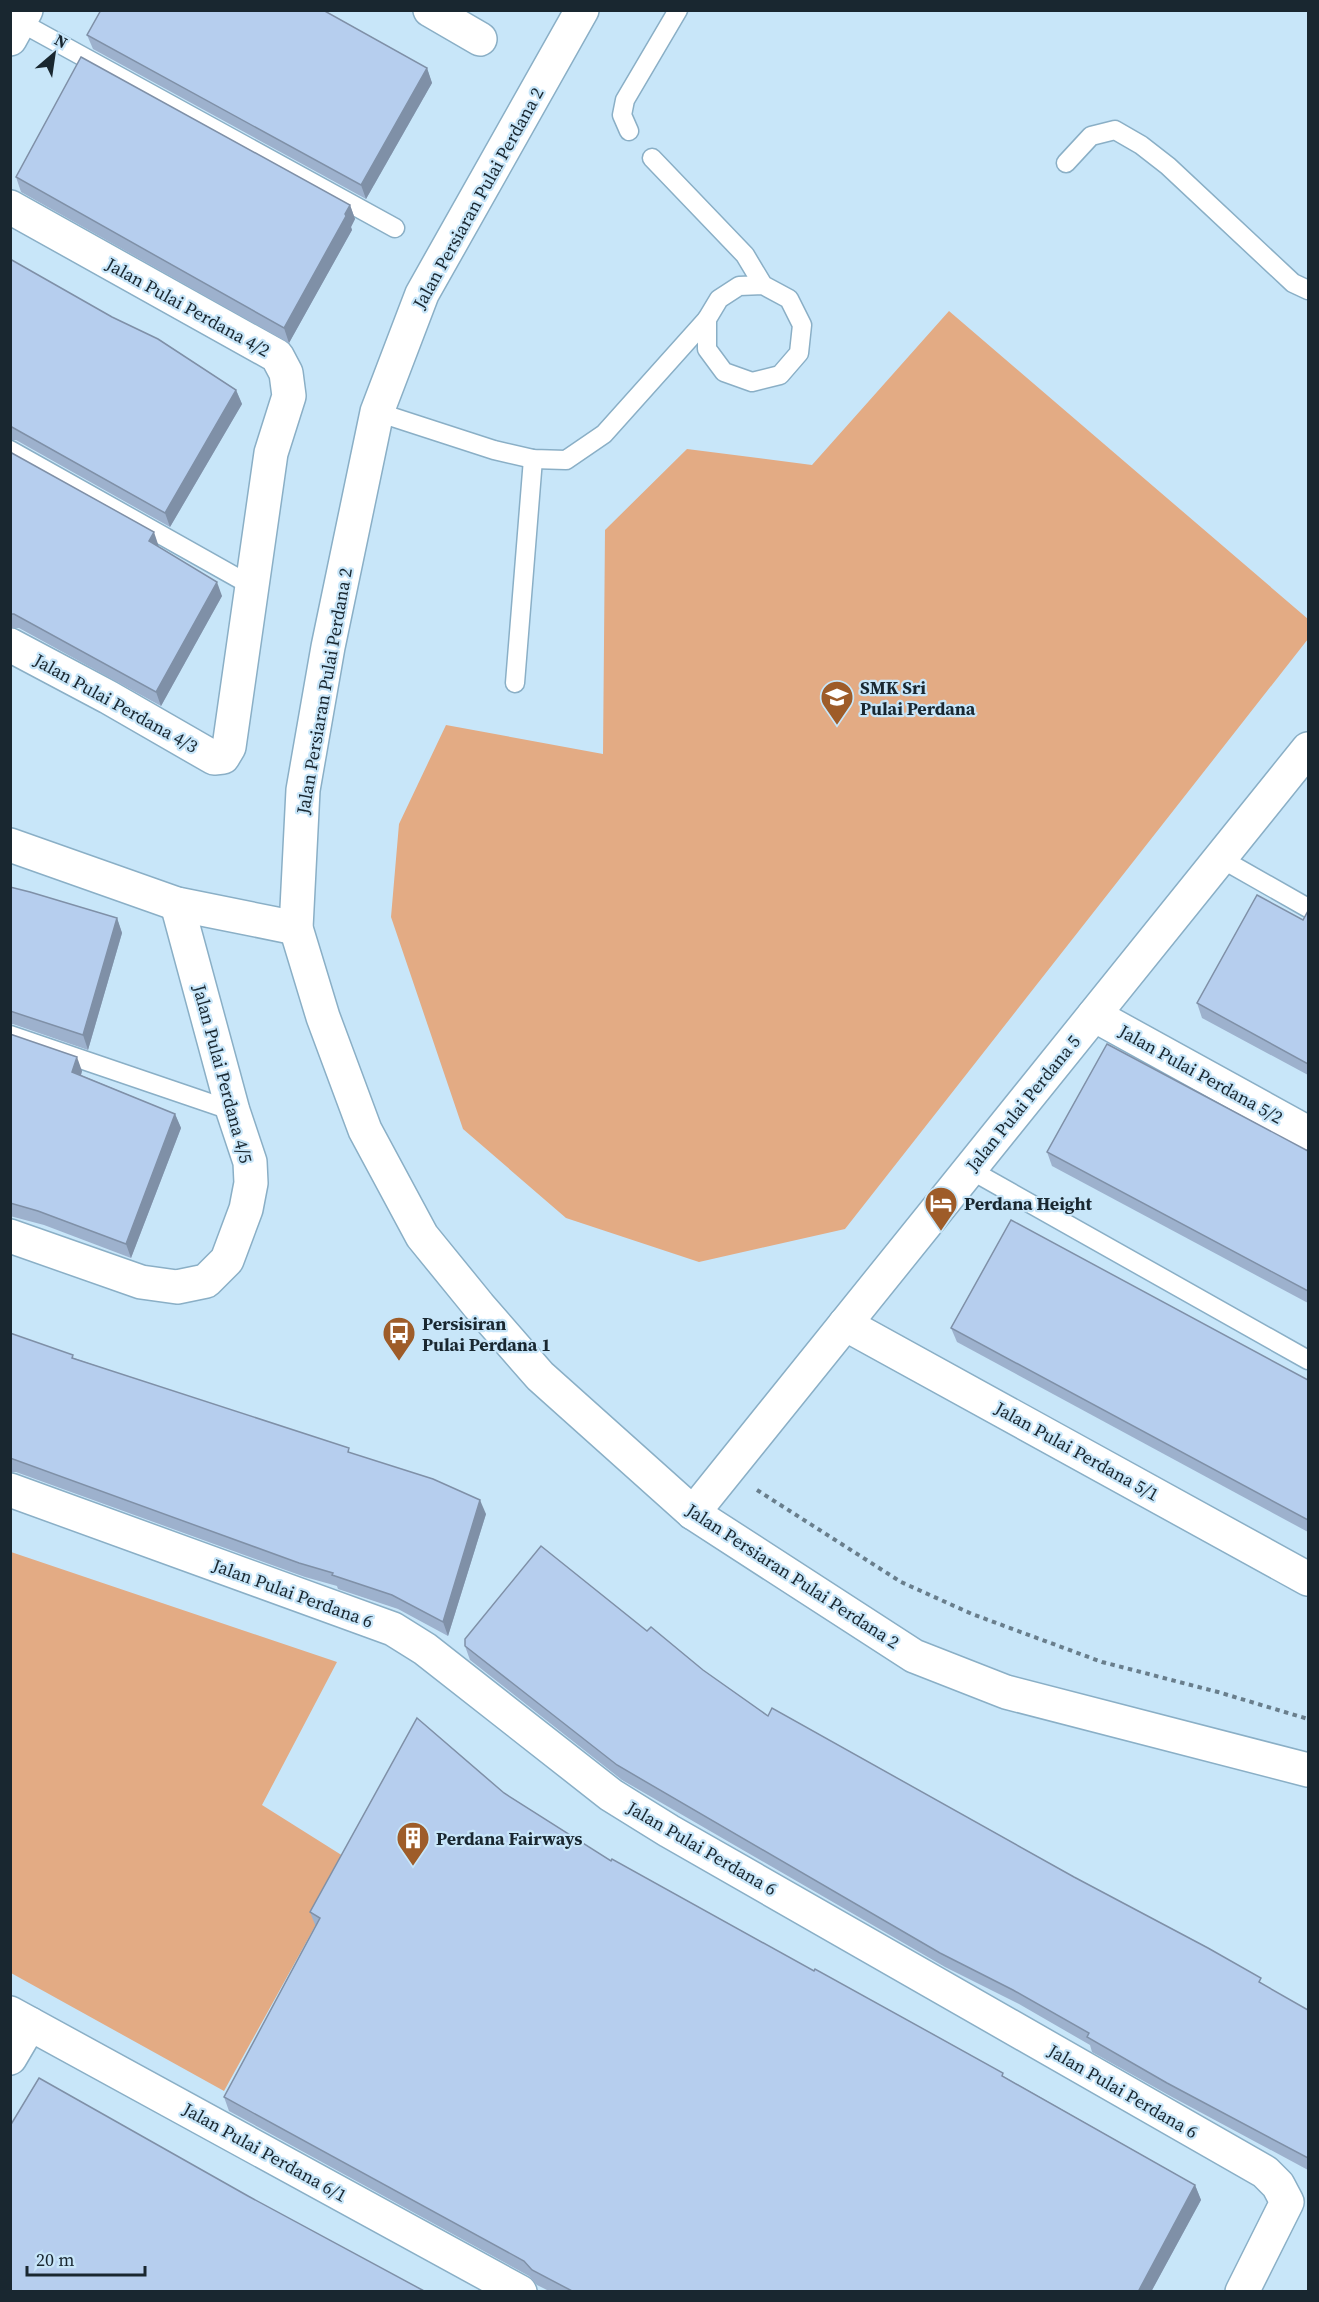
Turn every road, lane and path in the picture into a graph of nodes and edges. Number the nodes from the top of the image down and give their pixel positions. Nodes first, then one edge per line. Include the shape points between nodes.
1 (429, 10) edge
2 (582, 10) edge
3 (678, 10) edge
4 (19, 24) edge
5 (480, 39) dead end
6 (629, 131) dead end
7 (652, 158) dead end
8 (1066, 163) dead end
9 (10, 207) edge
10 (395, 228) dead end
11 (763, 285) junction
12 (1308, 290) edge
13 (707, 320) junction
14 (377, 412) junction
15 (10, 450) edge
16 (533, 459) junction
17 (252, 586) junction
18 (10, 645) edge
19 (515, 683) dead end
20 (1308, 749) edge
21 (223, 757) joint
22 (10, 845) edge
23 (1220, 858) junction
24 (177, 904) junction
25 (1308, 908) edge
26 (296, 928) junction
27 (1094, 1015) junction
28 (10, 1035) edge
29 (233, 1111) junction
30 (1308, 1133) edge
31 (969, 1169) junction
32 (10, 1236) edge
33 (845, 1324) junction
34 (1308, 1360) edge
35 (727, 1470) junction
36 (10, 1490) edge
37 (693, 1513) junction
38 (1308, 1579) edge
39 (1308, 1719) edge
40 (1308, 1770) edge
41 (20, 2018) edge
42 (10, 2058) edge
43 (520, 2292) edge
44 (1242, 2292) edge

1 - 5 street
2 - 14 street, Jalan Persiaran Pulai Perdana 2 via 422,294
3 - 6 lane via 625,100 622,115
4 - 10 lane
7 - 11 lane via 745,255
8 - 12 lane via 1091,136 1115,130 1141,144 1168,166 1293,283
9 - 17 street, Jalan Pulai Perdana 4/2 via 277,356 286,373 289,396 271,453
11 - 13 lane via 739,286 719,299
11 - 13 lane via 789,299 802,325 799,353 780,375 752,382 724,372 707,349
13 - 16 lane via 604,434 566,460
14 - 16 lane
14 - 26 street, Jalan Persiaran Pulai Perdana 2 via 303,790
15 - 17 lane
16 - 19 lane
17 - 21 street, Jalan Pulai Perdana 4/2 via 229,747
18 - 21 street, Jalan Pulai Perdana 4/3 via 214,758
20 - 23 street, Jalan Pulai Perdana 5
22 - 24 street
23 - 25 lane
23 - 27 street, Jalan Pulai Perdana 5
24 - 26 street
24 - 29 street, Jalan Pulai Perdana 4/5
26 - 37 street, Jalan Persiaran Pulai Perdana 2 via 322,1017 365,1130 422,1236 540,1376
27 - 30 street, Jalan Pulai Perdana 5/2
27 - 31 street, Jalan Pulai Perdana 5
28 - 29 lane
29 - 32 street, Jalan Pulai Perdana 4/5 via 250,1162 251,1183 241,1226 227,1260 206,1281 177,1287 141,1282
31 - 33 street, Jalan Pulai Perdana 5
31 - 34 lane
33 - 35 street, Jalan Pulai Perdana 5
33 - 38 street, Jalan Pulai Perdana 5/1
35 - 37 street, Jalan Pulai Perdana 5
35 - 39 path via 901,1582 972,1614 1102,1662
36 - 44 street, Jalan Pulai Perdana 6 via 393,1629 425,1648 621,1801 669,1831 1265,2172 1287,2202
37 - 40 street, Jalan Persiaran Pulai Perdana 2 via 914,1656 1006,1692
41 - 42 street
41 - 43 street, Jalan Pulai Perdana 6/1

